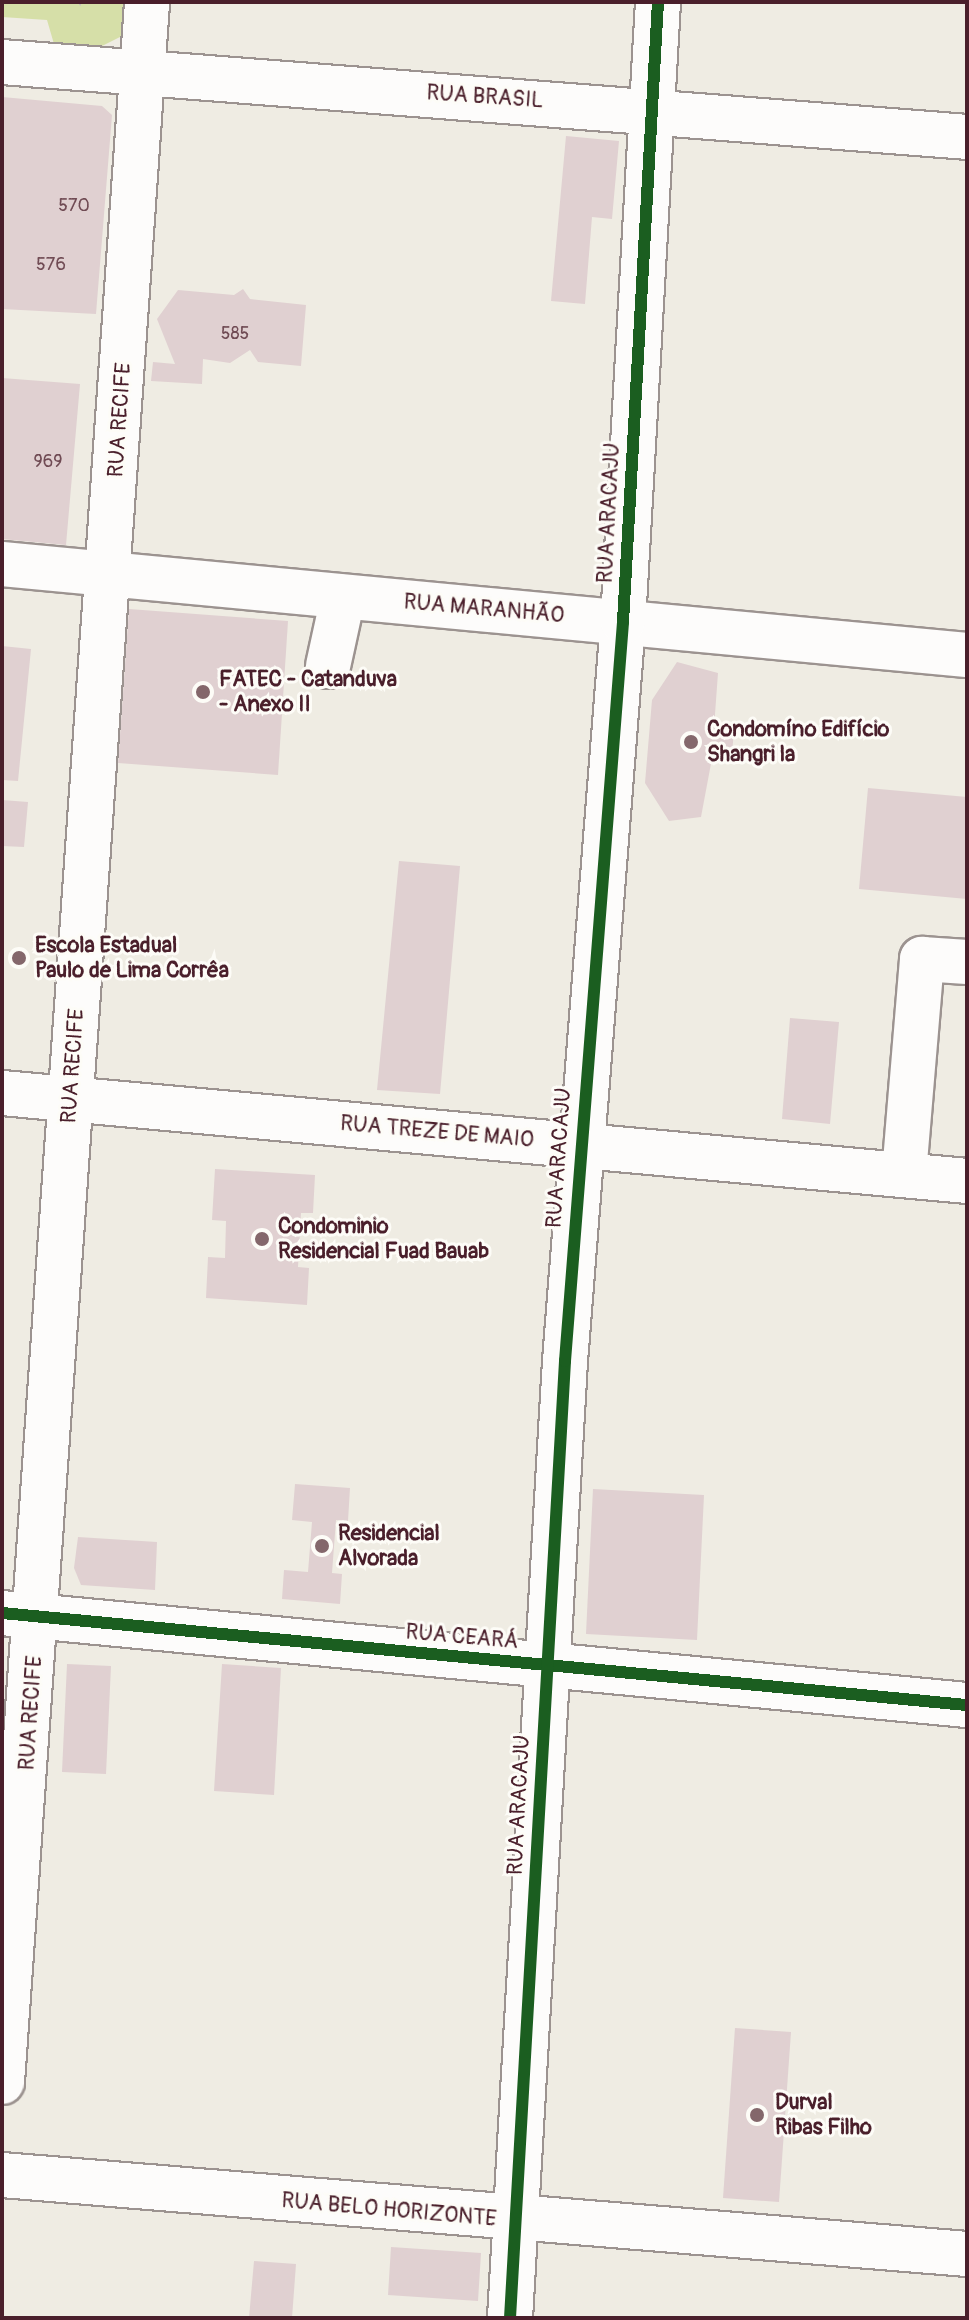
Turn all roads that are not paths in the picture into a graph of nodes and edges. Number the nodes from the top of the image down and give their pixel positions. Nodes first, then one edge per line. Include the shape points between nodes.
1 (147, 2) edge
2 (658, 2) edge
3 (2, 62) edge
4 (143, 74) junction
5 (651, 107) junction
6 (967, 137) edge
7 (2, 564) edge
8 (110, 573) junction
9 (343, 597) junction
10 (623, 622) junction
11 (967, 655) edge
12 (328, 666) dead end
13 (967, 962) edge
14 (2, 1093) edge
15 (70, 1100) junction
16 (579, 1144) junction
17 (904, 1174) junction
18 (967, 1181) edge
19 (20, 1614) edge
20 (546, 1665) junction
21 (967, 1705) edge
22 (2, 2082) edge
23 (2, 2175) edge
24 (518, 2221) junction
25 (967, 2254) edge
26 (510, 2318) edge

1 - 4 street, RUA RECIFE
2 - 5 street, RUA ARACAJU
3 - 4 street, RUA BRASIL
4 - 5 street, RUA BRASIL
4 - 8 street, RUA RECIFE
5 - 6 street, RUA BRASIL
5 - 10 street, RUA ARACAJU
7 - 8 street, RUA MARANHÃO
8 - 9 street, RUA MARANHÃO
8 - 15 street, RUA RECIFE
9 - 10 street, RUA MARANHÃO
9 - 12 street
10 - 11 street, RUA MARANHÃO
10 - 16 street, RUA ARACAJU
13 - 17 street via 922,959
14 - 15 street, RUA TREZE DE MAIO
15 - 16 street, RUA TREZE DE MAIO
15 - 19 street, RUA RECIFE
16 - 17 street, RUA TREZE DE MAIO
16 - 20 street, RUA ARACAJU
17 - 18 street, RUA TREZE DE MAIO
19 - 20 street, RUA CEARÁ
19 - 22 street, RUA RECIFE
20 - 21 street, RUA CEARÁ
20 - 24 street, RUA ARACAJU
23 - 24 street, RUA BELO HORIZONTE
24 - 25 street, RUA BELO HORIZONTE
24 - 26 street, RUA ARACAJU

